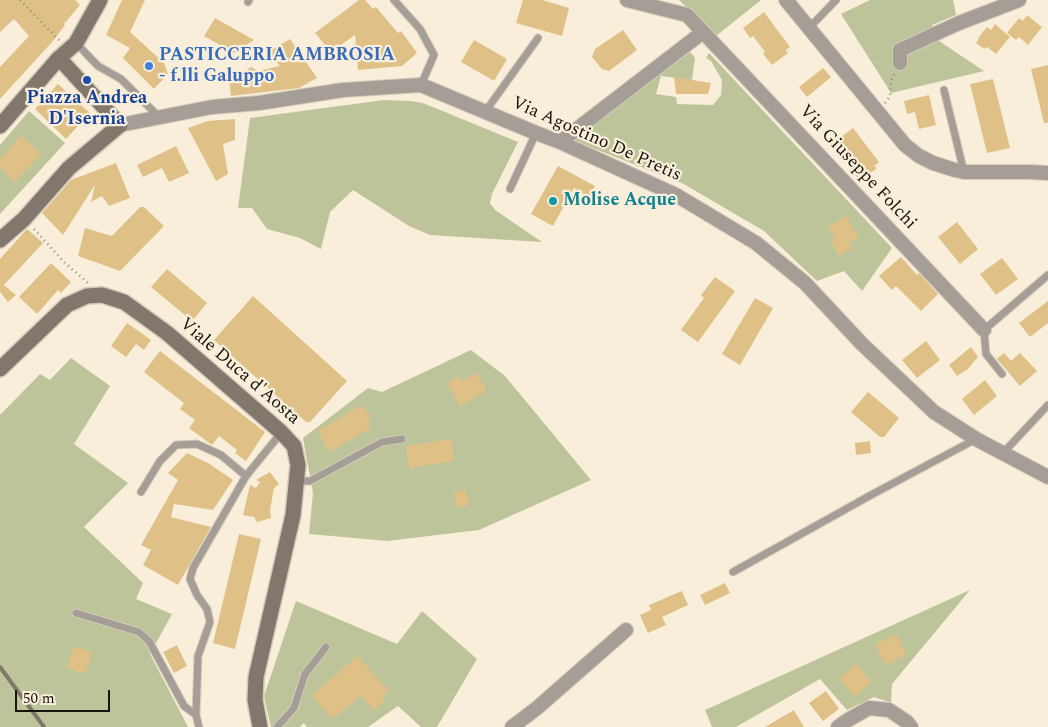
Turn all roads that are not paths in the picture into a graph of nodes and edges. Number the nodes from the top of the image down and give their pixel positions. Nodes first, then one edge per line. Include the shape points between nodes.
1 (100, 0) edge
2 (394, 0) edge
3 (627, 0) edge
4 (687, 0) edge
5 (786, 0) edge
6 (836, 0) edge
7 (1019, 0) edge
8 (687, 15) junction
9 (809, 28) junction
10 (703, 32) junction
11 (538, 38) dead end
12 (68, 50) junction
13 (900, 63) road end
14 (420, 85) junction
15 (944, 90) dead end
16 (485, 112) junction
17 (160, 118) junction
18 (120, 125) junction
19 (0, 126) edge
20 (536, 134) junction
21 (560, 142) junction
22 (964, 172) junction
23 (1048, 174) edge
24 (510, 189) dead end
25 (0, 240) edge
26 (1048, 276) edge
27 (984, 330) junction
28 (0, 369) edge
29 (1002, 374) dead end
30 (1048, 404) edge
31 (281, 432) junction
32 (402, 439) dead end
33 (976, 439) junction
34 (1003, 453) junction
35 (246, 476) junction
36 (1048, 477) edge
37 (296, 482) junction
38 (141, 492) dead end
39 (733, 572) dead end
40 (76, 613) dead end
41 (626, 630) dead end
42 (326, 646) dead end
43 (196, 714) junction
44 (845, 725) edge
45 (199, 727) edge
46 (260, 727) edge
47 (277, 727) edge
48 (512, 727) edge
49 (911, 727) edge

1 - 12 main road
2 - 14 lane via 420,29 434,56
3 - 8 street
4 - 8 street
5 - 9 street
6 - 9 lane
7 - 13 street via 959,22 900,50
8 - 10 street, Via Giuseppe Folchi
9 - 22 street via 905,145 933,163
10 - 21 street
10 - 27 street, Via Giuseppe Folchi
11 - 16 lane
12 - 17 lane via 120,79
12 - 18 main road
12 - 19 main road
14 - 16 street, Via Agostino De Pretis
14 - 17 street, Via Agostino De Pretis via 343,90 212,107
15 - 22 lane
16 - 20 street, Via Agostino De Pretis
17 - 18 street, Via Agostino De Pretis
18 - 25 main road via 69,168 24,219
20 - 21 street, Via Agostino De Pretis
20 - 24 lane
21 - 33 street, Via Agostino De Pretis via 676,195 756,243 805,283 862,344 934,412
22 - 23 street
26 - 27 lane
27 - 29 lane via 986,354
28 - 31 main road, Viale Duca d'Aosta via 68,305 87,296 102,295 124,302 167,333
30 - 34 lane
31 - 35 lane
31 - 37 main road, Viale Duca d'Aosta via 294,446 298,465
32 - 37 lane via 382,442 310,481
33 - 34 street, Via Agostino De Pretis
33 - 39 lane
34 - 36 street, Via Agostino De Pretis
35 - 38 lane via 221,455 197,444 176,445 160,460
35 - 43 lane via 193,568 190,579 207,609 210,622 198,656
37 - 46 main road, Viale Duca d'Aosta via 293,515 256,677 255,700
40 - 43 lane via 139,632 149,642 184,706
41 - 48 street
42 - 47 lane via 306,674 294,708
43 - 45 lane
44 - 49 street via 869,708 889,710

